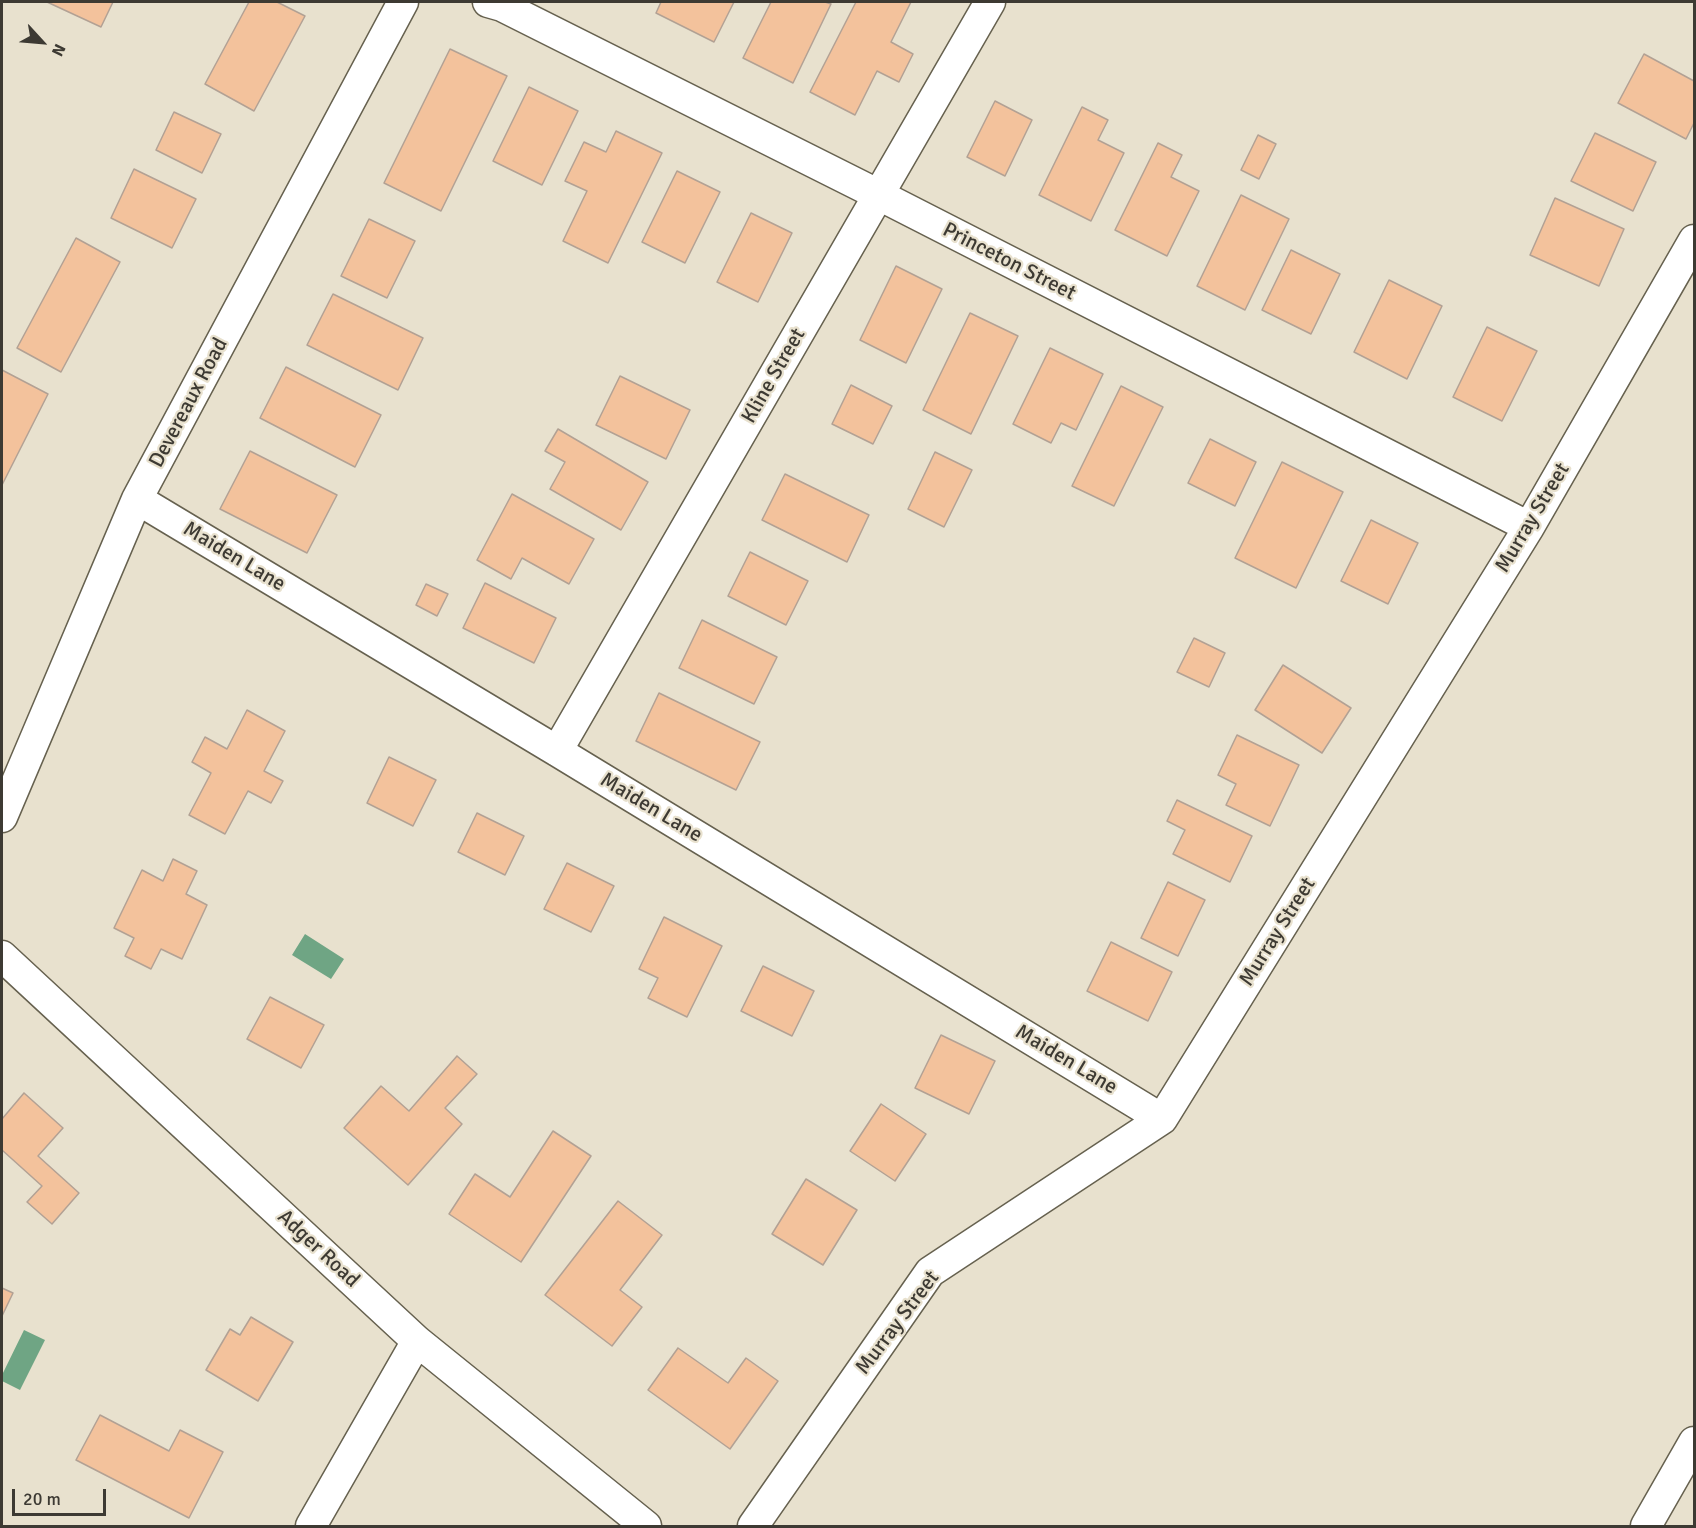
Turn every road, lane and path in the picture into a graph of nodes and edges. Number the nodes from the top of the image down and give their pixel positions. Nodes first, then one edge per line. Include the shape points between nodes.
1 (403, 2) edge
2 (488, 2) edge
3 (990, 2) edge
4 (879, 195) junction
5 (1695, 240) edge
6 (137, 499) junction
7 (1528, 527) junction
8 (557, 751) junction
9 (2, 817) edge
10 (2, 956) edge
11 (1162, 1119) junction
12 (417, 1341) junction
13 (1695, 1442) edge
14 (311, 1527) edge
15 (646, 1527) edge
16 (753, 1527) edge
17 (1646, 1527) edge

1 - 6 street, Devereaux Road
2 - 4 street, Princeton Street
3 - 4 street, Kline Street
4 - 7 street, Princeton Street
4 - 8 street, Kline Street
5 - 7 street, Murray Street
6 - 8 street, Maiden Lane
6 - 9 street, Devereaux Road
7 - 11 street, Murray Street
8 - 11 street, Maiden Lane
10 - 12 street, Adger Road
11 - 16 street, Murray Street via 930,1272
12 - 14 street
12 - 15 street, Adger Road
13 - 17 street

